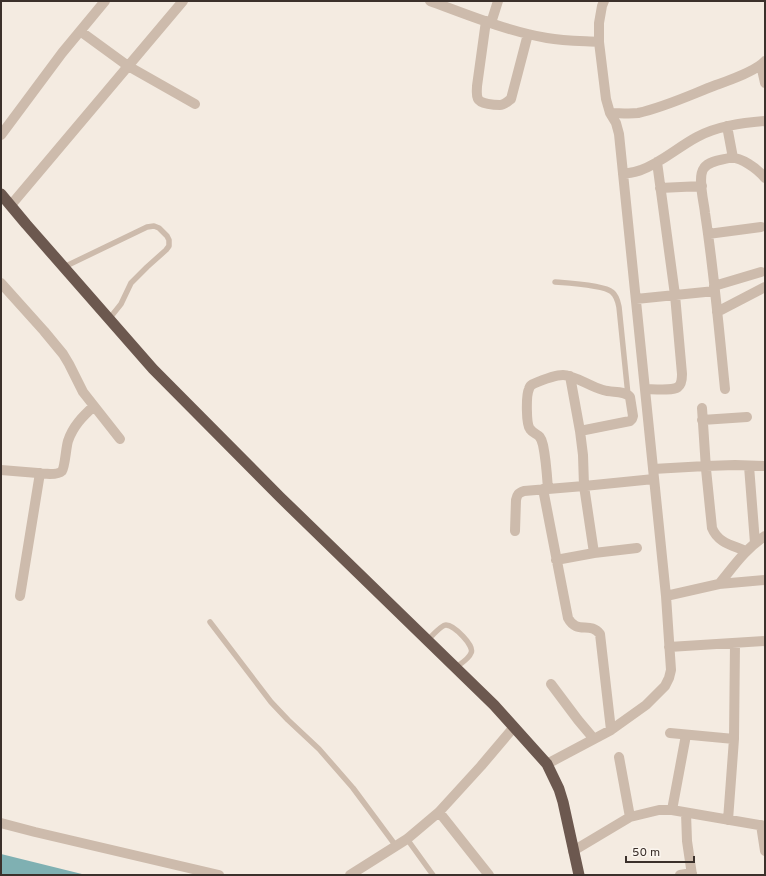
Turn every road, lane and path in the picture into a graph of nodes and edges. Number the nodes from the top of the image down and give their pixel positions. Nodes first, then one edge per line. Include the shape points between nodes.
1 (105, 1) edge
2 (183, 1) edge
3 (430, 1) edge
4 (498, 1) edge
5 (604, 1) edge
6 (450, 4) edge
7 (489, 22) junction
8 (80, 31) junction
9 (528, 34) junction
10 (599, 42) junction
11 (763, 63) edge
12 (128, 66) junction
13 (765, 83) edge
14 (195, 104) dead end
15 (610, 113) junction
16 (765, 120) edge
17 (727, 126) junction
18 (1, 135) edge
19 (732, 158) junction
20 (657, 162) junction
21 (623, 174) junction
22 (765, 178) edge
23 (702, 186) junction
24 (660, 188) junction
25 (1, 194) edge
26 (10, 205) junction
27 (761, 227) dead end
28 (708, 234) junction
29 (64, 267) junction
30 (761, 272) dead end
31 (555, 282) dead end
32 (1, 283) edge
33 (765, 288) edge
34 (715, 289) junction
35 (675, 295) junction
36 (636, 299) junction
37 (717, 312) junction
38 (109, 319) junction
39 (570, 376) junction
40 (725, 389) dead end
41 (646, 394) junction
42 (629, 398) junction
43 (94, 406) junction
44 (702, 408) dead end
45 (747, 417) dead end
46 (702, 420) junction
47 (580, 431) junction
48 (120, 439) dead end
49 (706, 466) junction
50 (749, 466) junction
51 (765, 466) edge
52 (1, 470) edge
53 (40, 473) junction
54 (653, 474) junction
55 (584, 486) junction
56 (546, 489) junction
57 (515, 531) dead end
58 (765, 536) edge
59 (755, 543) junction
60 (637, 548) dead end
61 (746, 551) junction
62 (594, 553) junction
63 (556, 560) junction
64 (765, 580) edge
65 (719, 584) junction
66 (20, 596) dead end
67 (666, 596) junction
68 (210, 622) dead end
69 (428, 641) junction
70 (765, 641) edge
71 (735, 643) junction
72 (669, 647) junction
73 (455, 668) junction
74 (551, 684) dead end
75 (514, 727) junction
76 (611, 730) junction
77 (670, 733) dead end
78 (686, 734) junction
79 (594, 739) junction
80 (734, 739) junction
81 (619, 757) dead end
82 (547, 764) junction
83 (672, 810) junction
84 (439, 812) junction
85 (686, 813) junction
86 (630, 817) junction
87 (728, 820) junction
88 (1, 823) edge
89 (763, 825) edge
90 (407, 839) junction
91 (396, 846) junction
92 (573, 851) junction
93 (765, 851) edge
94 (692, 874) edge
95 (218, 875) edge
96 (350, 875) edge
97 (433, 875) edge
98 (489, 875) edge
99 (578, 875) edge
100 (680, 875) edge

1 - 8 street
2 - 12 street
3 - 6 street
4 - 7 street
5 - 10 street
6 - 7 street
7 - 9 street
7 - 9 street via 477,86 480,102 500,105 511,99
8 - 12 street
8 - 18 street
9 - 10 street
10 - 15 street
11 - 13 street
11 - 15 street via 746,73 654,109 636,113
12 - 14 street
12 - 26 street
15 - 21 street via 619,134
16 - 17 street
17 - 19 street
17 - 20 street via 697,137
19 - 22 street via 748,163
19 - 23 street via 716,160 704,168 701,175
20 - 21 street via 643,170
20 - 24 street
21 - 36 street
23 - 24 street
23 - 28 street
24 - 35 street
25 - 26 highway
26 - 29 highway
27 - 28 street
28 - 34 street
29 - 38 highway
29 - 38 lane via 147,227 159,228 167,236 169,246 131,283 121,304
30 - 34 street
31 - 42 lane via 600,287 612,292 616,298
32 - 43 street via 70,364 83,392
33 - 37 street
34 - 35 street
34 - 37 street
35 - 36 street
35 - 41 street via 681,382 673,389
36 - 41 street
37 - 40 street
38 - 69 highway via 153,369
39 - 42 street via 605,391 624,393
39 - 47 street
39 - 56 street via 559,375 533,384 528,391 529,427 539,435 543,445
41 - 42 street
41 - 54 street
42 - 47 street via 633,416 630,421
43 - 48 street
43 - 53 street via 76,425 66,448 64,468 61,472
44 - 46 street
45 - 46 street
46 - 49 street
47 - 55 street
49 - 50 street
49 - 54 street
49 - 61 street via 712,528 715,535
50 - 51 street
50 - 59 street
52 - 53 street
53 - 66 street
54 - 55 street
54 - 67 street
55 - 56 street
55 - 62 street
56 - 57 street via 519,492 516,500
56 - 63 street
58 - 59 street
59 - 61 street
60 - 62 street
61 - 65 street
62 - 63 street
63 - 76 street via 570,622 577,627 598,630 600,634
64 - 65 street
65 - 67 street
67 - 72 street
68 - 91 lane via 271,702 319,749 353,788
69 - 73 highway
69 - 73 lane via 443,626 453,627 472,648 469,656
70 - 71 street
71 - 72 street
71 - 80 street
72 - 76 street via 671,670 665,686 646,705
73 - 75 highway
74 - 79 street
75 - 82 highway
75 - 84 street
76 - 79 street
77 - 78 street
78 - 80 street
78 - 83 street
79 - 82 street
80 - 87 street
81 - 86 street
82 - 92 highway via 564,802
83 - 85 street
83 - 86 street via 659,810
84 - 90 street
84 - 98 street
85 - 87 street
85 - 94 street
86 - 92 street
87 - 89 street
88 - 95 street
89 - 93 street
90 - 91 street
90 - 97 lane
91 - 96 street
92 - 99 highway
94 - 100 street

